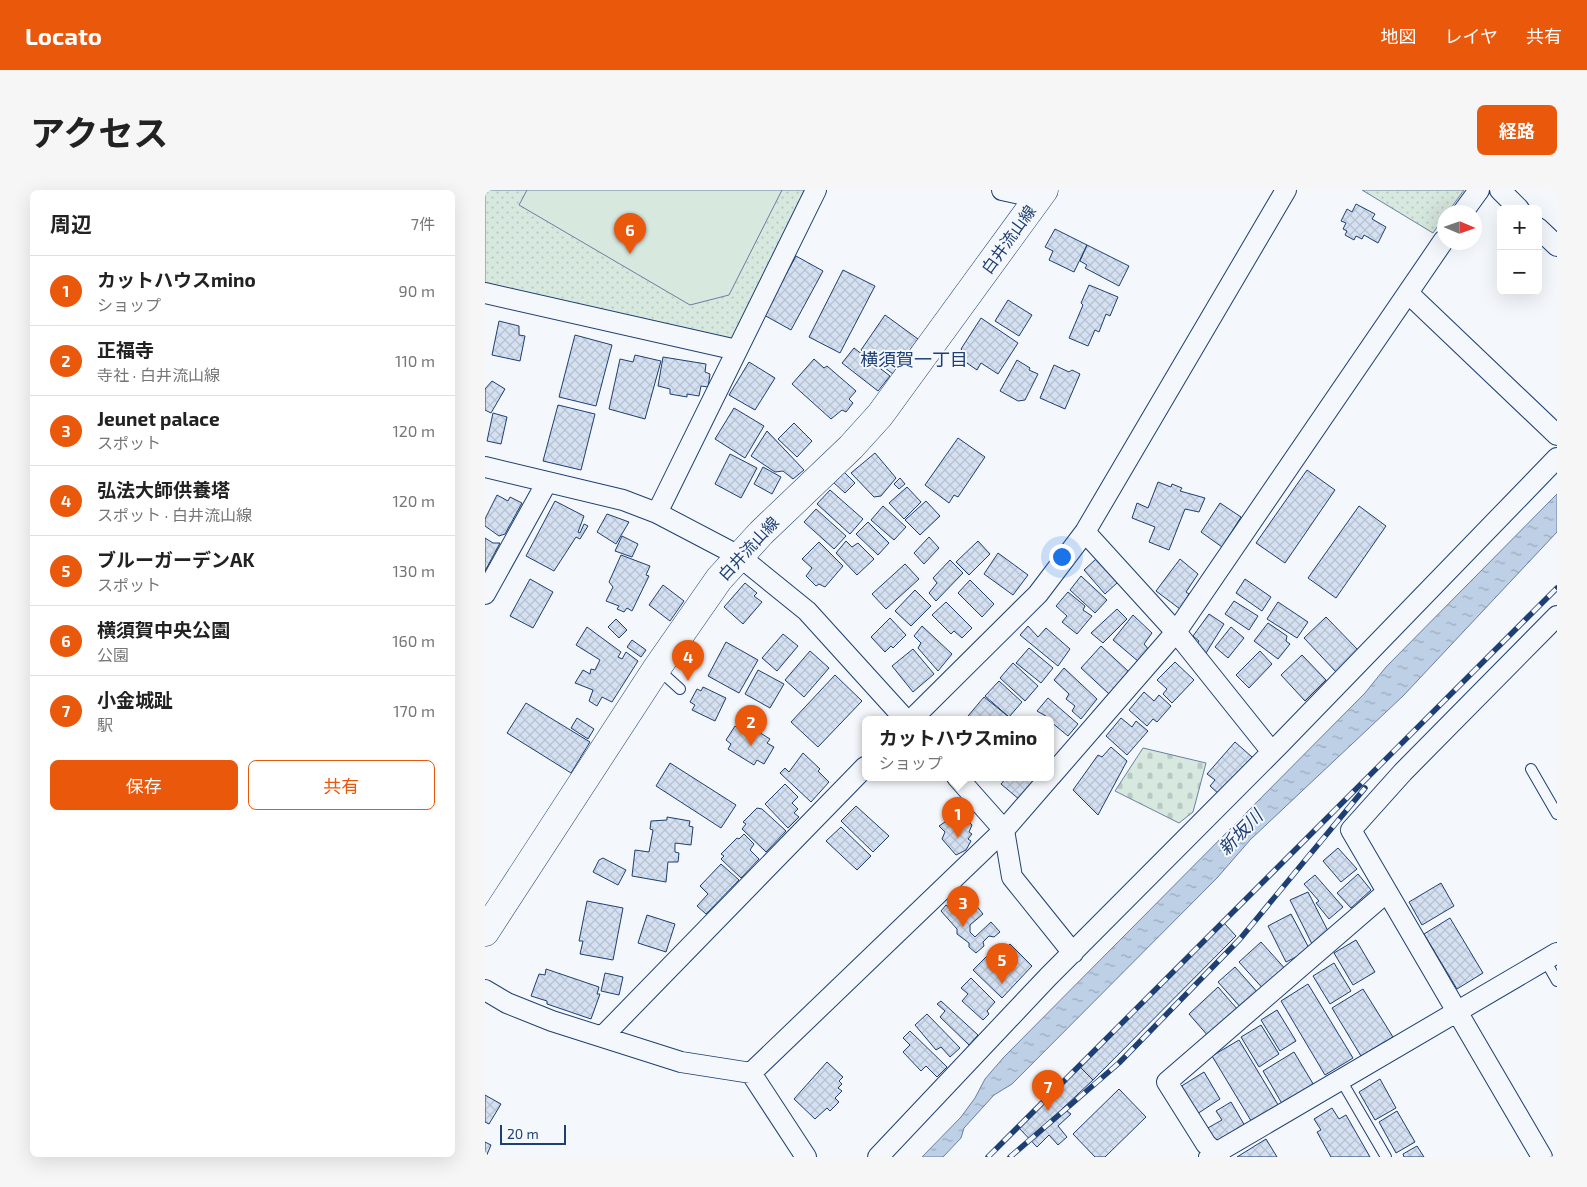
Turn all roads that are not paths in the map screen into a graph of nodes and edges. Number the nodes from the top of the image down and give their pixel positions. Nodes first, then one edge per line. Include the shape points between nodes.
1 (816, 190) edge
2 (1002, 190) edge
3 (1286, 190) edge
4 (1479, 190) edge
5 (1500, 190) edge
6 (1041, 194) edge
7 (1468, 205) edge
8 (1515, 205) edge
9 (1542, 232) edge
10 (1557, 246) edge
11 (1438, 250) edge
12 (485, 293) edge
13 (1408, 293) junction
14 (737, 350) junction
15 (1557, 435) edge
16 (1557, 458) edge
17 (485, 467) edge
18 (547, 482) junction
19 (657, 513) junction
20 (1085, 532) junction
21 (739, 556) junction
22 (485, 594) edge
23 (1557, 616) edge
24 (1176, 632) junction
25 (657, 668) junction
26 (680, 689) dead end
27 (902, 716) edge
28 (915, 716) edge
29 (1271, 752) junction
30 (862, 769) edge
31 (1531, 769) dead end
32 (1054, 771) edge
33 (961, 781) edge
34 (1046, 781) edge
35 (1557, 814) edge
36 (1004, 830) junction
37 (1387, 892) junction
38 (485, 932) edge
39 (1073, 953) junction
40 (1551, 957) edge
41 (1557, 981) edge
42 (485, 990) edge
43 (1457, 1013) junction
44 (603, 1036) junction
45 (751, 1073) junction
46 (1341, 1080) junction
47 (1215, 1156) edge
48 (806, 1157) edge
49 (878, 1157) edge
50 (1386, 1157) edge
51 (1541, 1157) edge

1 - 14 street
2 - 6 street
3 - 20 street
4 - 7 street
5 - 8 street
6 - 21 main road, 白井流山線 via 880,416
9 - 10 street
11 - 13 street
12 - 14 street
13 - 15 street
13 - 24 street
14 - 19 street
16 - 29 street
17 - 18 street
18 - 19 street via 623,500
18 - 22 street
19 - 21 street
20 - 24 street
20 - 28 street via 1038,594
21 - 25 main road, 白井流山線 via 719,579
21 - 27 street via 807,611
23 - 37 street via 1403,772 1351,830
24 - 29 street
24 - 32 street
25 - 26 lane
25 - 38 main road, 白井流山線
29 - 39 street
30 - 44 street
31 - 35 lane
33 - 36 street
34 - 36 street
36 - 39 street via 1012,877
36 - 45 street
37 - 43 street
37 - 47 street via 1167,1082
39 - 49 street
40 - 41 lane
40 - 43 street
42 - 44 street via 507,1003 552,1021
43 - 46 street
43 - 51 street
44 - 45 street via 681,1062
45 - 48 street
46 - 47 street
46 - 50 lane

